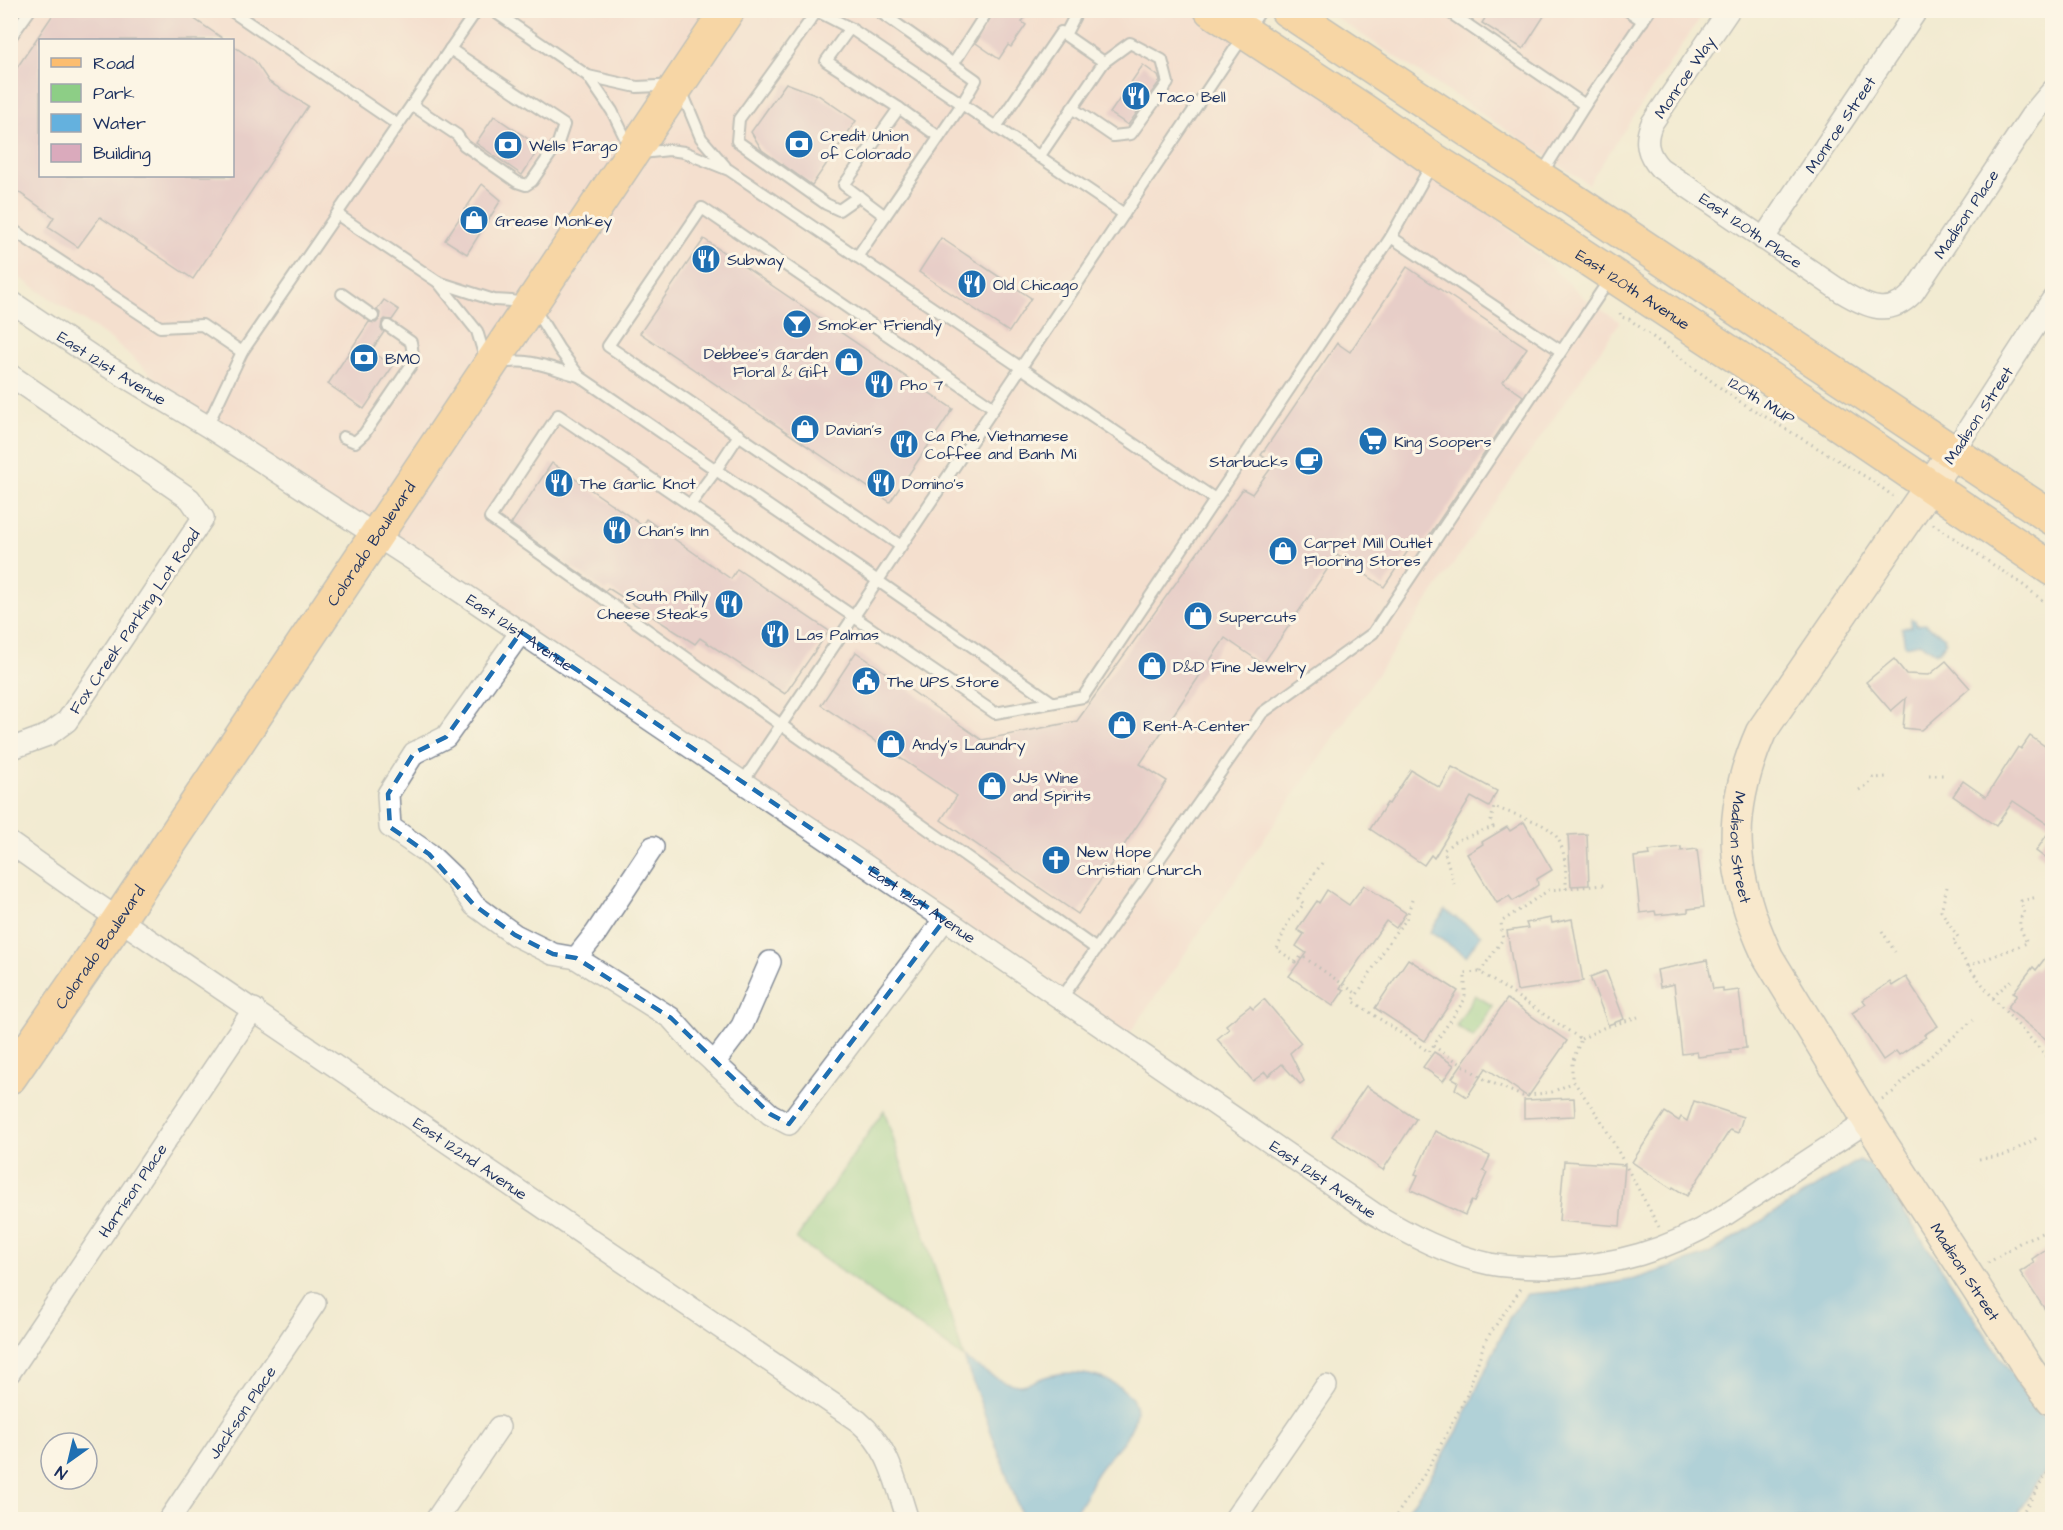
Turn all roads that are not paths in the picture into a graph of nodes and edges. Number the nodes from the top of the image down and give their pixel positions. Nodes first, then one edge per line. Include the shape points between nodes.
1 (30, 10) edge
2 (230, 10) edge
3 (477, 10) edge
4 (492, 10) edge
5 (728, 10) edge
6 (877, 10) edge
7 (988, 10) edge
8 (1075, 10) edge
9 (1211, 10) edge
10 (1287, 10) edge
11 (1446, 10) edge
12 (1627, 10) edge
13 (1650, 10) edge
14 (1729, 10) edge
15 (1917, 10) edge
16 (1643, 21) junction
17 (1253, 22) edge
18 (850, 28) junction
19 (1065, 35) junction
20 (10, 38) edge
21 (450, 49) junction
22 (1104, 62) junction
23 (954, 63) junction
24 (588, 76) junction
25 (679, 85) junction
26 (2052, 91) edge
27 (962, 104) junction
28 (412, 105) junction
29 (1585, 105) junction
30 (899, 108) junction
31 (1072, 108) junction
32 (398, 125) junction
33 (996, 127) junction
34 (939, 137) junction
35 (1646, 146) joint
36 (633, 154) junction
37 (1039, 156) junction
38 (1434, 160) junction
39 (729, 170) junction
40 (1539, 178) junction
41 (859, 196) junction
42 (1124, 214) junction
43 (338, 215) junction
44 (885, 216) junction
45 (10, 228) edge
46 (1391, 237) junction
47 (1763, 239) junction
48 (857, 257) junction
49 (1612, 275) junction
50 (438, 282) junction
51 (342, 294) dead end
52 (10, 301) edge
53 (532, 305) junction
54 (1863, 305) joint
55 (2050, 310) edge
56 (373, 316) dead end
57 (388, 326) dead end
58 (1561, 351) junction
59 (242, 352) junction
60 (1022, 367) junction
61 (489, 368) junction
62 (10, 375) edge
63 (579, 376) junction
64 (994, 408) junction
65 (207, 426) junction
66 (739, 435) junction
67 (343, 437) dead end
68 (1954, 451) junction
69 (716, 470) junction
70 (1931, 487) junction
71 (1215, 499) junction
72 (690, 505) junction
73 (2052, 518) edge
74 (376, 535) junction
75 (902, 546) junction
76 (2052, 570) edge
77 (878, 581) junction
78 (854, 617) junction
79 (521, 632) junction
80 (1052, 702) junction
81 (781, 725) junction
82 (10, 749) edge
83 (742, 783) junction
84 (10, 843) edge
85 (653, 847) dead end
86 (119, 919) junction
87 (945, 919) junction
88 (1095, 948) junction
89 (576, 958) junction
90 (770, 962) dead end
91 (1061, 999) junction
92 (254, 1010) junction
93 (714, 1063) junction
94 (10, 1077) edge
95 (1874, 1111) junction
96 (315, 1303) dead end
97 (10, 1372) edge
98 (1326, 1386) dead end
99 (2052, 1400) edge
100 (499, 1427) dead end
101 (169, 1520) edge
102 (436, 1520) edge
103 (908, 1520) edge
104 (1234, 1520) edge

1 - 20 lane
2 - 32 lane
3 - 21 lane
4 - 24 lane
5 - 25 main road, Colorado Boulevard
6 - 23 lane
7 - 23 lane
8 - 19 lane
9 - 17 main road, East 120th Avenue
10 - 40 main road
11 - 29 lane
12 - 16 lane
13 - 16 lane
14 - 35 street, Monroe Way via 1652,123
15 - 47 street, Monroe Street
16 - 29 lane
17 - 38 main road, East 120th Avenue via 1363,110
17 - 42 lane
18 - 27 lane
18 - 30 lane via 826,61
18 - 41 lane via 817,11 739,119 737,141 839,210
19 - 22 lane
19 - 33 lane via 1060,32
21 - 28 lane
21 - 28 lane via 564,125 558,144 526,185 482,158 457,135
22 - 31 lane
22 - 31 lane via 1130,43 1162,60 1168,82 1131,134 1113,136
23 - 27 lane via 976,80
24 - 25 lane via 637,87
24 - 36 lane via 612,111
25 - 36 main road, Colorado Boulevard
25 - 39 lane via 701,138
26 - 54 street, Madison Place via 2031,116 1908,299 1891,307
27 - 33 lane
27 - 34 lane
28 - 32 lane
29 - 40 lane
30 - 34 lane
30 - 41 lane via 844,185
31 - 37 lane
32 - 43 lane
33 - 37 lane
34 - 44 lane
35 - 47 street, East 120th Place via 1660,168
36 - 39 lane via 684,152
36 - 53 main road, Colorado Boulevard
37 - 42 lane
38 - 46 lane
38 - 49 main road, East 120th Avenue
39 - 48 lane
40 - 68 main road
41 - 44 lane
42 - 60 lane
43 - 50 lane
43 - 59 lane
44 - 48 lane
45 - 59 lane via 160,327 202,325
46 - 58 lane
46 - 71 lane
47 - 54 street, East 120th Place
48 - 60 lane
49 - 58 lane
49 - 70 main road, East 120th Avenue
50 - 53 lane via 494,300
50 - 61 lane via 477,331
51 - 56 lane
52 - 65 street, East 121st Avenue
53 - 61 main road, Colorado Boulevard
53 - 63 lane
55 - 68 street, Madison Street
57 - 67 lane via 411,342 414,361 364,434 355,442
58 - 88 lane via 1373,633 1262,713
59 - 65 lane
60 - 64 lane
60 - 71 lane
61 - 63 lane via 525,361
61 - 74 main road, Colorado Boulevard
62 - 82 street, Fox Creek Parking Lot Road via 190,499 203,519 67,721 48,735
63 - 69 lane
64 - 66 lane via 702,208 608,346
64 - 75 lane
65 - 74 street, East 121st Avenue
66 - 69 lane
66 - 75 lane
68 - 70 street, Madison Street
68 - 73 main road
69 - 72 lane
69 - 77 lane
70 - 76 main road, East 120th Avenue
70 - 95 street, Madison Street via 1770,717 1753,749 1737,812 1739,874 1756,932 1768,957
71 - 80 lane via 1083,697
72 - 78 lane
72 - 81 lane via 558,415 489,518
74 - 79 street, East 121st Avenue
74 - 86 main road, Colorado Boulevard
75 - 77 lane
77 - 78 lane
77 - 80 lane
78 - 80 lane via 995,713
78 - 81 lane
79 - 83 street, East 121st Avenue
79 - 89 street via 446,737 414,753 388,794 390,827 429,854 474,905 515,935 553,954
81 - 83 lane
81 - 88 lane
83 - 87 street, East 121st Avenue
84 - 86 street, East 122nd Avenue
85 - 89 street
86 - 92 street, East 122nd Avenue
86 - 94 main road, Colorado Boulevard
87 - 91 street, East 121st Avenue
87 - 93 street via 789,1124 770,1114
88 - 91 lane
89 - 93 street via 671,1018
90 - 93 street via 742,1026
91 - 95 street, East 121st Avenue via 1373,1213 1443,1250 1490,1264 1534,1268 1588,1266 1664,1247 1719,1219
92 - 97 street, Harrison Place
92 - 103 street, East 122nd Avenue via 858,1421 885,1453
95 - 99 street, Madison Street via 2030,1371
96 - 101 street, Jackson Place
98 - 104 street
100 - 102 street

